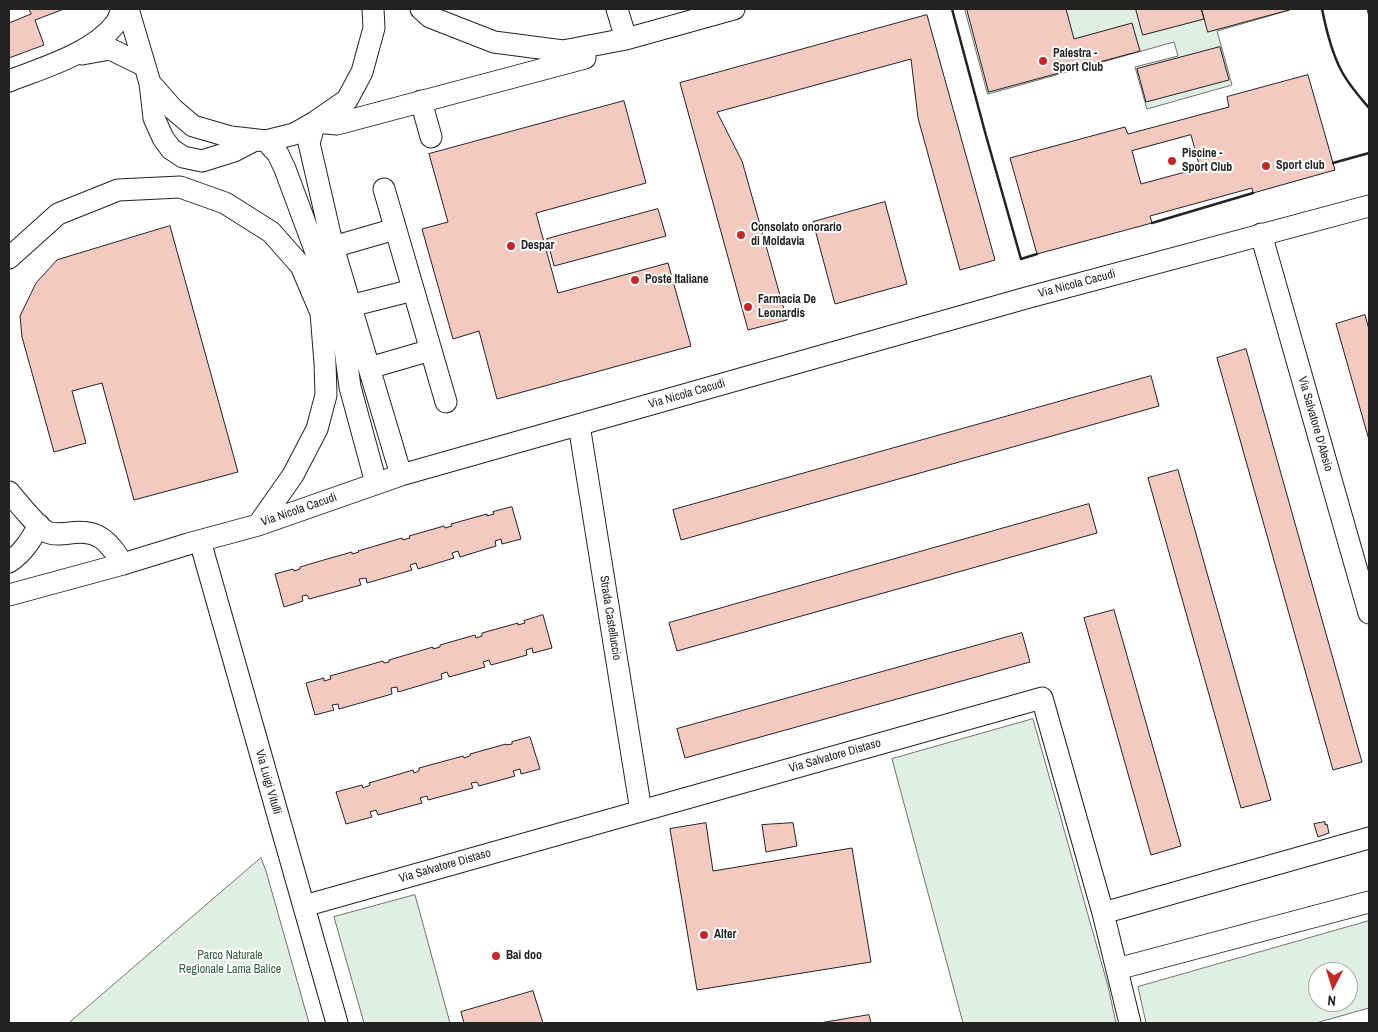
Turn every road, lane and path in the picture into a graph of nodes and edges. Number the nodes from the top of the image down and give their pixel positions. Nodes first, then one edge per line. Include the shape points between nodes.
1 (122, 9) edge
2 (128, 9) edge
3 (373, 9) edge
4 (421, 9) edge
5 (617, 9) edge
6 (734, 9) edge
7 (626, 39) junction
8 (70, 57) junction
9 (147, 75) junction
10 (9, 81) edge
11 (421, 102) junction
12 (315, 122) junction
13 (431, 137) dead end
14 (260, 141) junction
15 (384, 189) dead end
16 (1369, 206) edge
17 (395, 229) junction
18 (1261, 234) junction
19 (333, 247) junction
20 (9, 258) edge
21 (413, 290) junction
22 (350, 306) junction
23 (431, 350) junction
24 (369, 368) junction
25 (446, 402) dead end
26 (579, 425) junction
27 (401, 475) junction
28 (376, 483) junction
29 (9, 492) edge
30 (39, 525) junction
31 (258, 525) junction
32 (200, 541) junction
33 (9, 562) edge
34 (123, 564) junction
35 (9, 595) edge
36 (1369, 613) edge
37 (641, 811) junction
38 (1369, 838) edge
39 (1369, 902) edge
40 (304, 906) junction
41 (1103, 913) junction
42 (1118, 970) junction
43 (336, 1023) edge
44 (1130, 1023) edge

1 - 8 street via 117,21 100,39
2 - 9 street
3 - 12 street via 374,28 362,72 346,100
4 - 7 street via 430,17 494,42 563,51
5 - 7 street
6 - 7 street
7 - 11 street via 593,56
8 - 9 street via 110,49
8 - 10 street
9 - 14 street via 173,109 193,126
9 - 14 street via 154,118 171,149 183,157 202,161
11 - 12 street via 337,124
11 - 13 street
12 - 14 street via 294,134
12 - 19 street via 309,143
14 - 28 street via 278,154 285,169 339,316 350,387
15 - 17 street
16 - 18 street, Via Nicola Cacudi
17 - 19 street
17 - 21 street
18 - 26 street, Via Nicola Cacudi
18 - 36 street, Via Salvatore D'Alesio
19 - 22 street
20 - 31 street via 58,214 118,190 180,187 225,203 271,232 300,266 321,312 326,395 317,428 293,475
21 - 22 street
21 - 23 street
22 - 24 street
23 - 24 street
23 - 25 street
24 - 27 street
26 - 27 street, Via Nicola Cacudi
26 - 37 street, Strada Castelluccio
27 - 28 street, Via Nicola Cacudi
28 - 31 street, Via Nicola Cacudi
29 - 30 street
30 - 33 street via 19,555
30 - 34 street via 47,532 57,534 91,533 112,547
31 - 32 street, Via Nicola Cacudi
32 - 34 street, Via Nicola Cacudi
32 - 40 street, Via Luigi Vitulli
34 - 35 street, Via Nicola Cacudi
37 - 40 street, Via Salvatore Distaso
37 - 41 street, Via Salvatore Distaso via 1042,698
38 - 41 street
39 - 42 street
40 - 43 street, Via Luigi Vitulli
41 - 42 street, Via Salvatore Distaso
42 - 44 street, Via Salvatore Distaso

